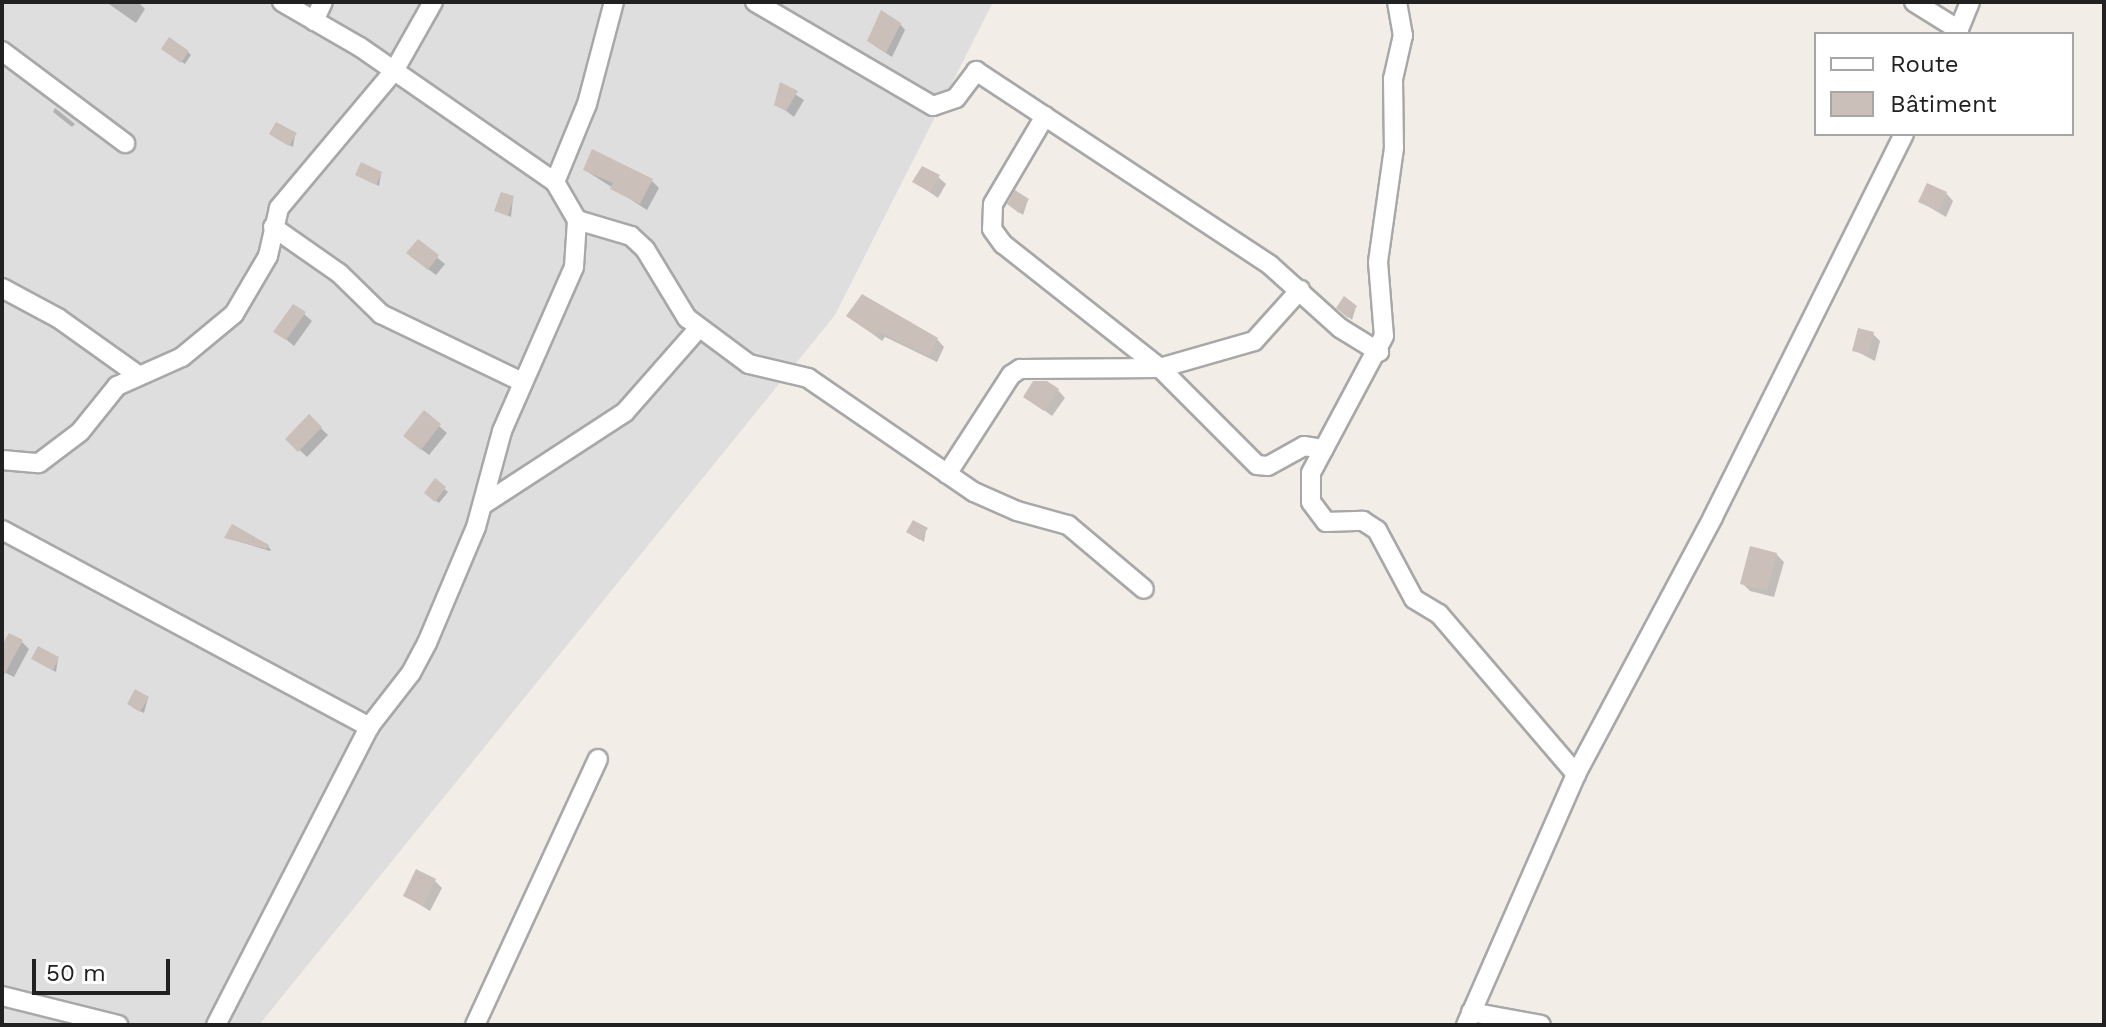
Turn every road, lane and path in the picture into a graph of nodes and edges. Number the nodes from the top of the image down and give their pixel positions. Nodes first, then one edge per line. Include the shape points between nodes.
1 (282, 2) edge
2 (323, 2) edge
3 (433, 2) edge
4 (614, 2) edge
5 (755, 2) edge
6 (1397, 2) edge
7 (1914, 2) edge
8 (1970, 2) edge
9 (314, 21) junction
10 (1958, 32) edge
11 (2, 51) edge
12 (394, 71) junction
13 (1045, 116) junction
14 (1903, 136) edge
15 (125, 143) dead end
16 (555, 182) junction
17 (577, 220) junction
18 (273, 227) junction
19 (2, 288) edge
20 (1300, 290) junction
21 (698, 329) junction
22 (1379, 352) junction
23 (1160, 368) junction
24 (138, 375) junction
25 (522, 382) junction
26 (1324, 449) junction
27 (2, 460) edge
28 (947, 474) junction
29 (484, 504) junction
30 (2, 530) edge
31 (1144, 589) dead end
32 (369, 727) junction
33 (598, 759) dead end
34 (1576, 774) junction
35 (2, 996) edge
36 (1468, 1018) edge
37 (118, 1025) edge
38 (216, 1025) edge
39 (475, 1025) edge
40 (1541, 1025) edge

1 - 9 street
2 - 9 street
3 - 12 street
4 - 16 street via 587,104
5 - 13 street via 933,106 956,98 976,71
6 - 22 street via 1403,35 1393,79 1394,148 1378,262 1384,320
7 - 10 street
8 - 10 street
9 - 12 street
11 - 15 street
12 - 16 street
12 - 18 street via 289,196
13 - 20 street
13 - 23 street via 993,204 992,229 1003,244
14 - 34 street via 1713,517
16 - 17 street
17 - 21 street via 631,236
17 - 25 street via 577,252 568,284
18 - 24 street via 268,256 234,314 182,357
18 - 25 street via 339,273 381,314
19 - 24 street via 58,318
20 - 22 street via 1340,328
20 - 23 street via 1254,341
21 - 28 street via 762,371 808,378
21 - 29 street via 625,412
22 - 26 street
23 - 26 street via 1257,465 1268,466 1304,446
23 - 28 street via 1020,369
24 - 27 street via 117,386 80,432 39,463
25 - 29 street via 491,463
26 - 34 street via 1308,486 1318,517 1326,522 1363,521 1377,530 1414,599 1439,614
28 - 31 street via 1017,511 1068,525
29 - 32 street via 427,643
30 - 32 street
32 - 38 street
33 - 39 street
34 - 36 street
35 - 37 street
36 - 40 street

